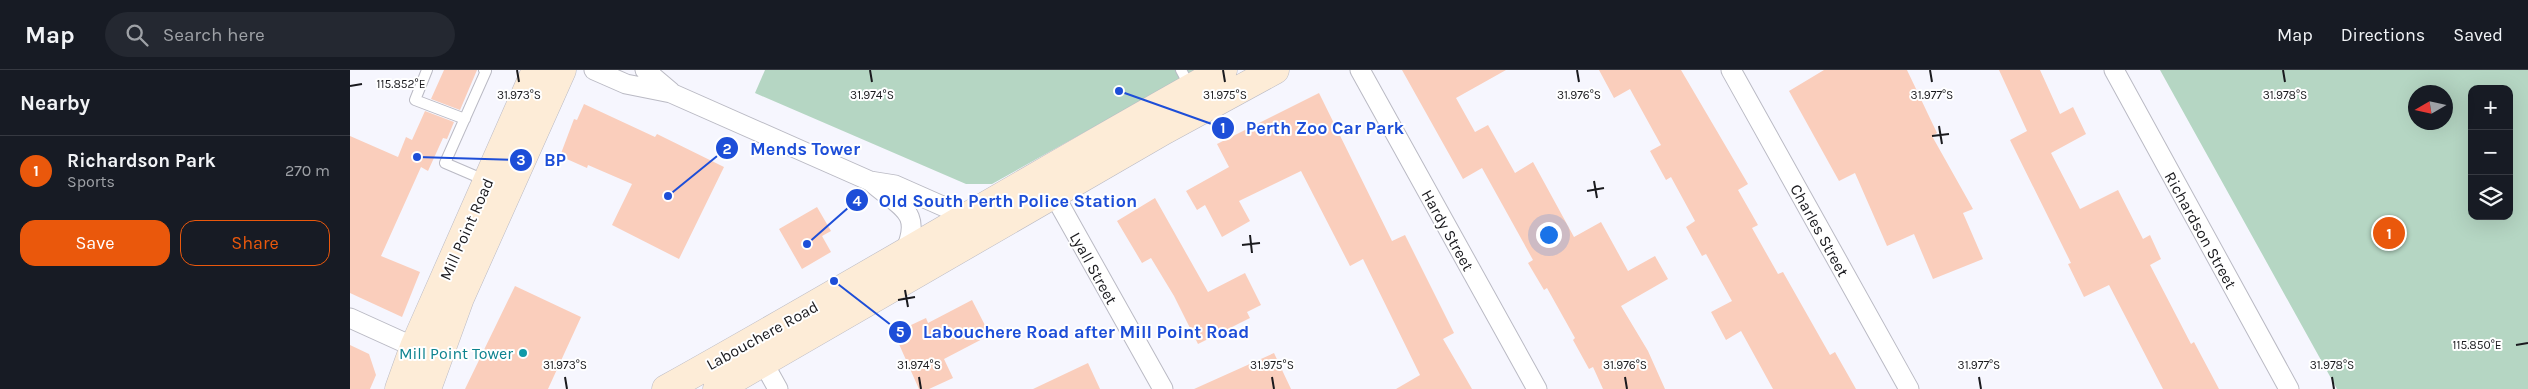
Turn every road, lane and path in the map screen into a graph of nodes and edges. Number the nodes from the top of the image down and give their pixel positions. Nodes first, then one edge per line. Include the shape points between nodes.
1 (427, 70) edge
2 (484, 70) edge
3 (536, 70) edge
4 (562, 70) edge
5 (594, 70) edge
6 (645, 70) edge
7 (1223, 70) edge
8 (1275, 70) edge
9 (1360, 70) edge
10 (1731, 70) edge
11 (2114, 70) edge
12 (1186, 79) edge
13 (672, 93) junction
14 (465, 119) junction
15 (488, 181) junction
16 (870, 181) junction
17 (1048, 184) junction
18 (965, 216) junction
19 (924, 228) junction
20 (984, 235) junction
21 (960, 249) junction
22 (350, 318) edge
23 (414, 347) junction
24 (757, 352) junction
25 (399, 389) edge
26 (427, 389) edge
27 (666, 389) edge
28 (717, 389) edge
29 (778, 389) edge
30 (1162, 389) edge
31 (1537, 389) edge
32 (1909, 389) edge
33 (2289, 389) edge

1 - 14 lane via 415,100
2 - 14 lane
3 - 15 main road, Mill Point Road
4 - 26 main road, Mill Point Road via 460,298
5 - 13 street via 626,84
6 - 13 street
7 - 12 main road, Labouchere Road
8 - 17 main road, Labouchere Road via 1165,130
9 - 31 street, Hardy Street
10 - 32 street, Charles Street
11 - 33 street, Richardson Street
12 - 17 main road, Labouchere Road
13 - 16 street
14 - 15 lane via 445,163
15 - 23 main road, Mill Point Road
16 - 18 street via 895,185
16 - 19 street
17 - 18 main road, Labouchere Road
17 - 20 main road, Labouchere Road
17 - 30 street, Lyall Street
18 - 19 main road, Labouchere Road
18 - 20 street
19 - 21 street
19 - 24 main road, Labouchere Road via 904,254
20 - 21 main road, Labouchere Road
21 - 24 main road, Labouchere Road
22 - 23 street
23 - 25 main road, Mill Point Road
24 - 27 main road, Labouchere Road
24 - 28 main road, Labouchere Road
24 - 29 street

